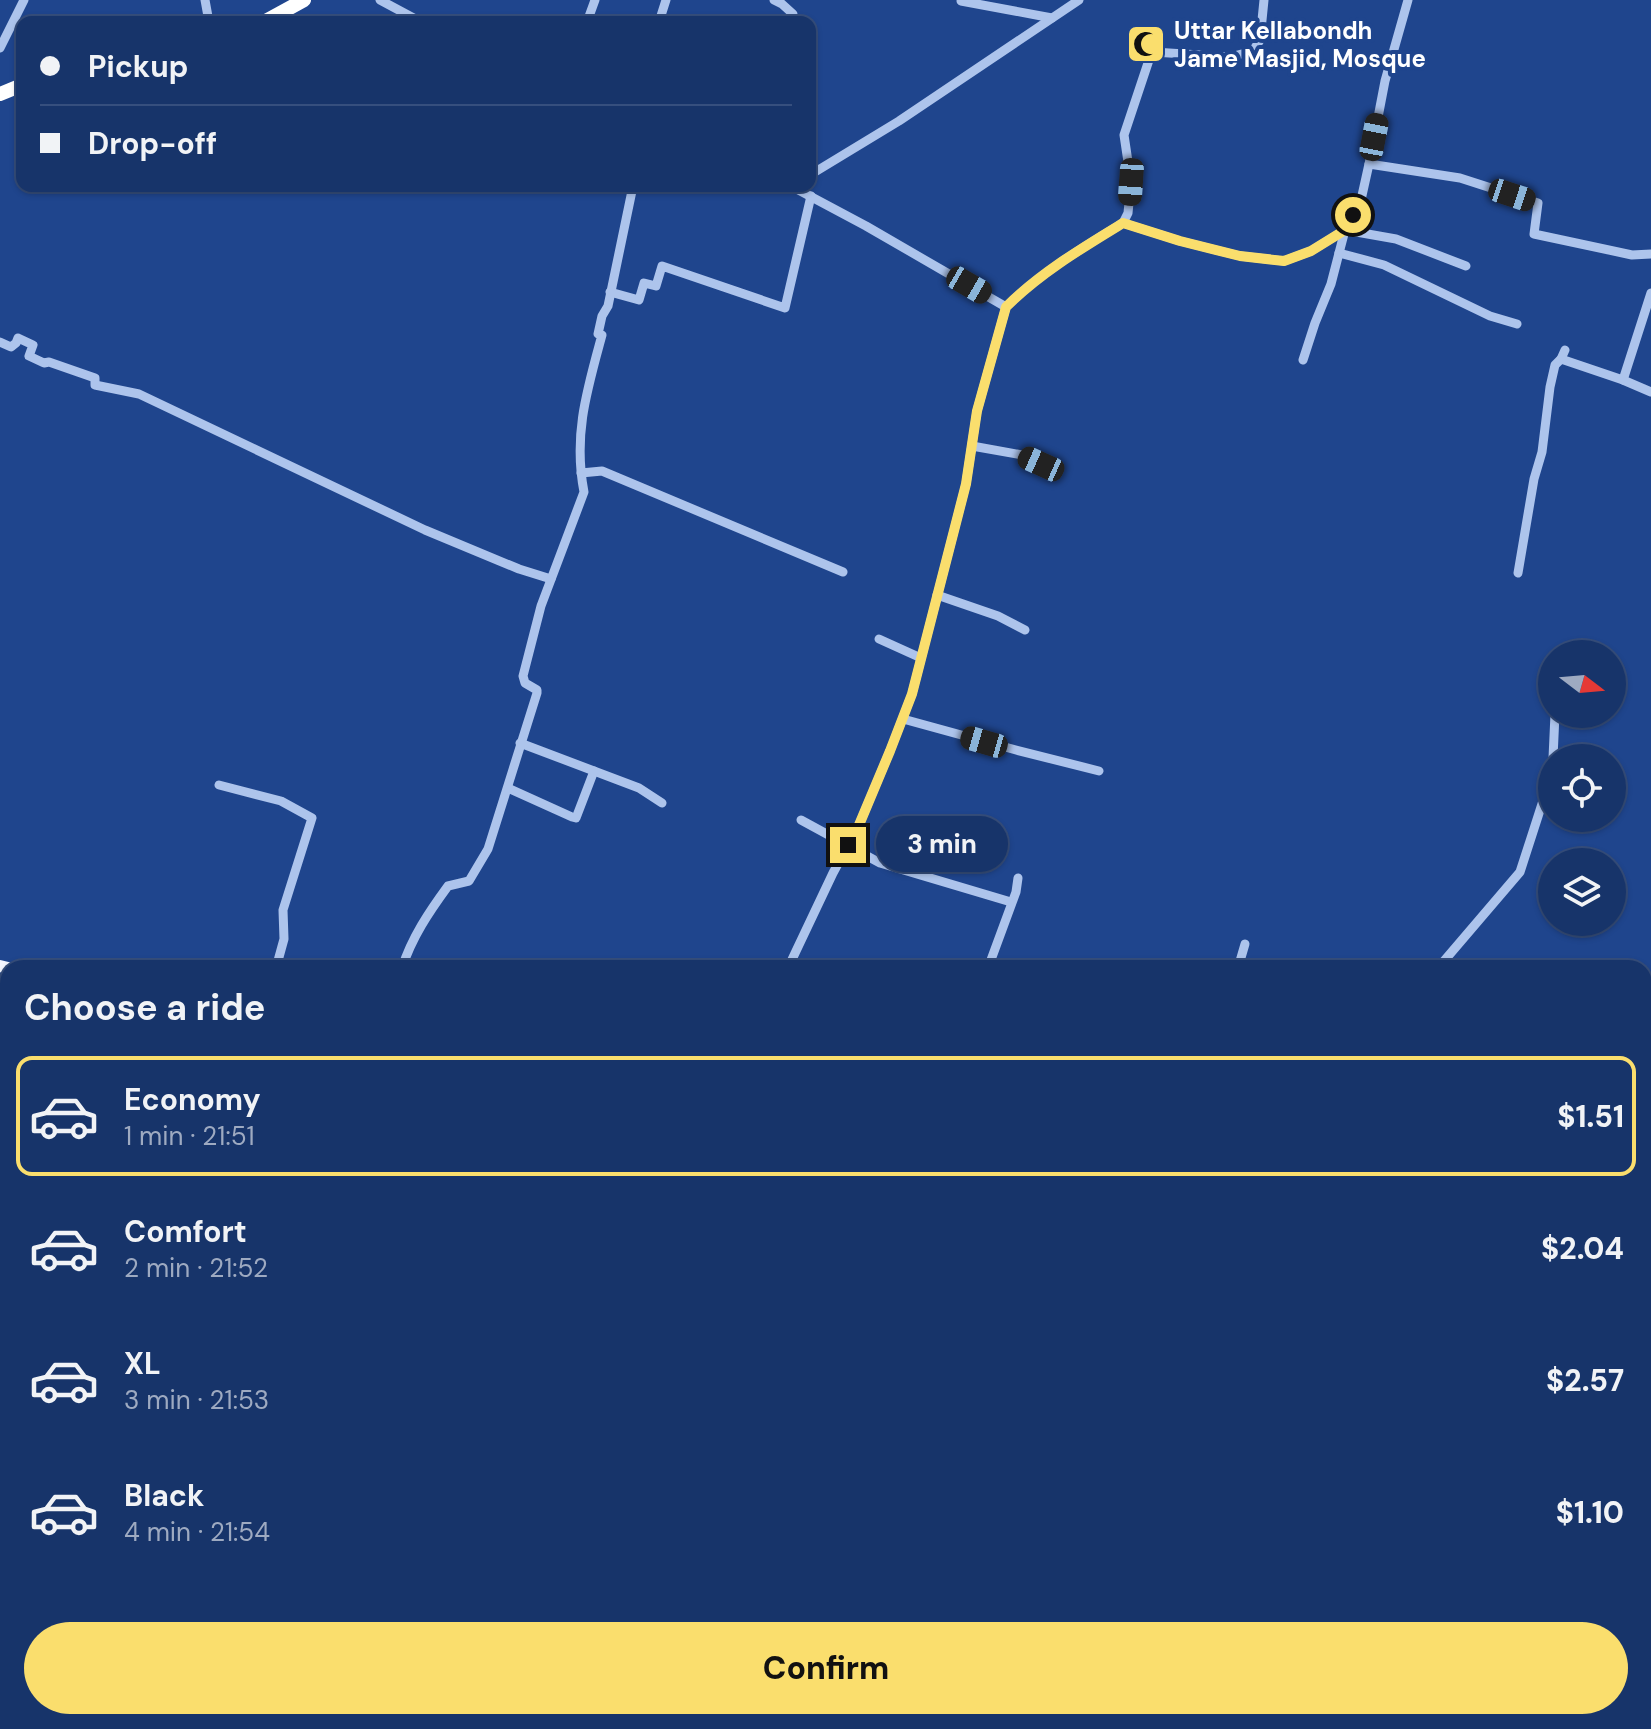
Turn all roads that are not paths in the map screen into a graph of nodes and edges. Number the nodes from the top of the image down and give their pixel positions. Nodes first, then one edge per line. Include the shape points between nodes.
1 (24, 0) edge
2 (304, 0) edge
3 (380, 0) edge
4 (1079, 0) edge
5 (1264, 0) edge
6 (1408, 0) edge
7 (780, 1) edge
8 (961, 1) edge
9 (275, 16) edge
10 (410, 16) edge
11 (793, 16) edge
12 (1052, 18) junction
13 (0, 46) edge
14 (1369, 164) junction
15 (816, 171) edge
16 (632, 192) edge
17 (803, 192) edge
18 (811, 196) junction
19 (1123, 223) junction
20 (1339, 253) junction
21 (1651, 254) edge
22 (1466, 266) dead end
23 (610, 292) junction
24 (1651, 293) edge
25 (1006, 307) junction
26 (1517, 324) dead end
27 (0, 342) edge
28 (1303, 360) dead end
29 (1623, 380) junction
30 (1651, 392) edge
31 (972, 446) junction
32 (1044, 467) dead end
33 (581, 473) junction
34 (843, 572) dead end
35 (1518, 573) dead end
36 (551, 579) junction
37 (937, 595) junction
38 (1025, 630) dead end
39 (879, 639) dead end
40 (921, 658) junction
41 (903, 719) junction
42 (520, 743) junction
43 (594, 771) junction
44 (1099, 771) dead end
45 (219, 785) dead end
46 (508, 788) junction
47 (662, 803) dead end
48 (1538, 816) edge
49 (801, 820) dead end
50 (848, 845) junction
51 (1018, 878) dead end
52 (1011, 902) junction
53 (1245, 944) dead end
54 (278, 960) edge
55 (405, 960) edge
56 (792, 960) edge
57 (991, 960) edge
58 (1240, 960) edge
59 (1445, 960) edge

1 - 13 street
2 - 9 highway
3 - 10 street
4 - 12 street
5 - 19 street via 1260,40 1253,51 1230,57 1154,52 1150,57 1124,135 1131,182
6 - 14 street
7 - 11 street
8 - 12 street
12 - 15 street
14 - 19 street via 1361,200 1345,230 1284,261 1240,256
14 - 21 street via 1460,178 1538,203 1534,234 1632,255
16 - 23 street
17 - 18 street
18 - 23 street via 785,308 662,266 656,286 644,283 639,300
18 - 25 street
19 - 25 street via 1056,265
20 - 22 street via 1345,230 1396,239
20 - 26 street via 1384,265
20 - 28 street
23 - 33 street via 580,426
24 - 29 street
25 - 31 street
27 - 36 street via 11,347 18,338 33,345 29,356 44,363 95,378 95,385 139,394 425,530
29 - 30 street
29 - 35 street via 1563,354 1555,365
31 - 32 street via 1022,455
31 - 37 street
33 - 34 street via 602,471
33 - 36 street via 584,492
36 - 42 street via 523,676 537,690
37 - 38 street
37 - 40 street
39 - 40 street
40 - 41 street
41 - 44 street
41 - 50 street
42 - 43 street
42 - 46 street
43 - 46 street via 576,818
43 - 47 street
45 - 54 street via 281,801 312,818 283,910
46 - 55 street via 488,849 469,881 448,886 421,922
48 - 59 street via 1520,872
49 - 50 street
50 - 52 street via 880,863
50 - 56 street
51 - 52 street
52 - 57 street
53 - 58 street

